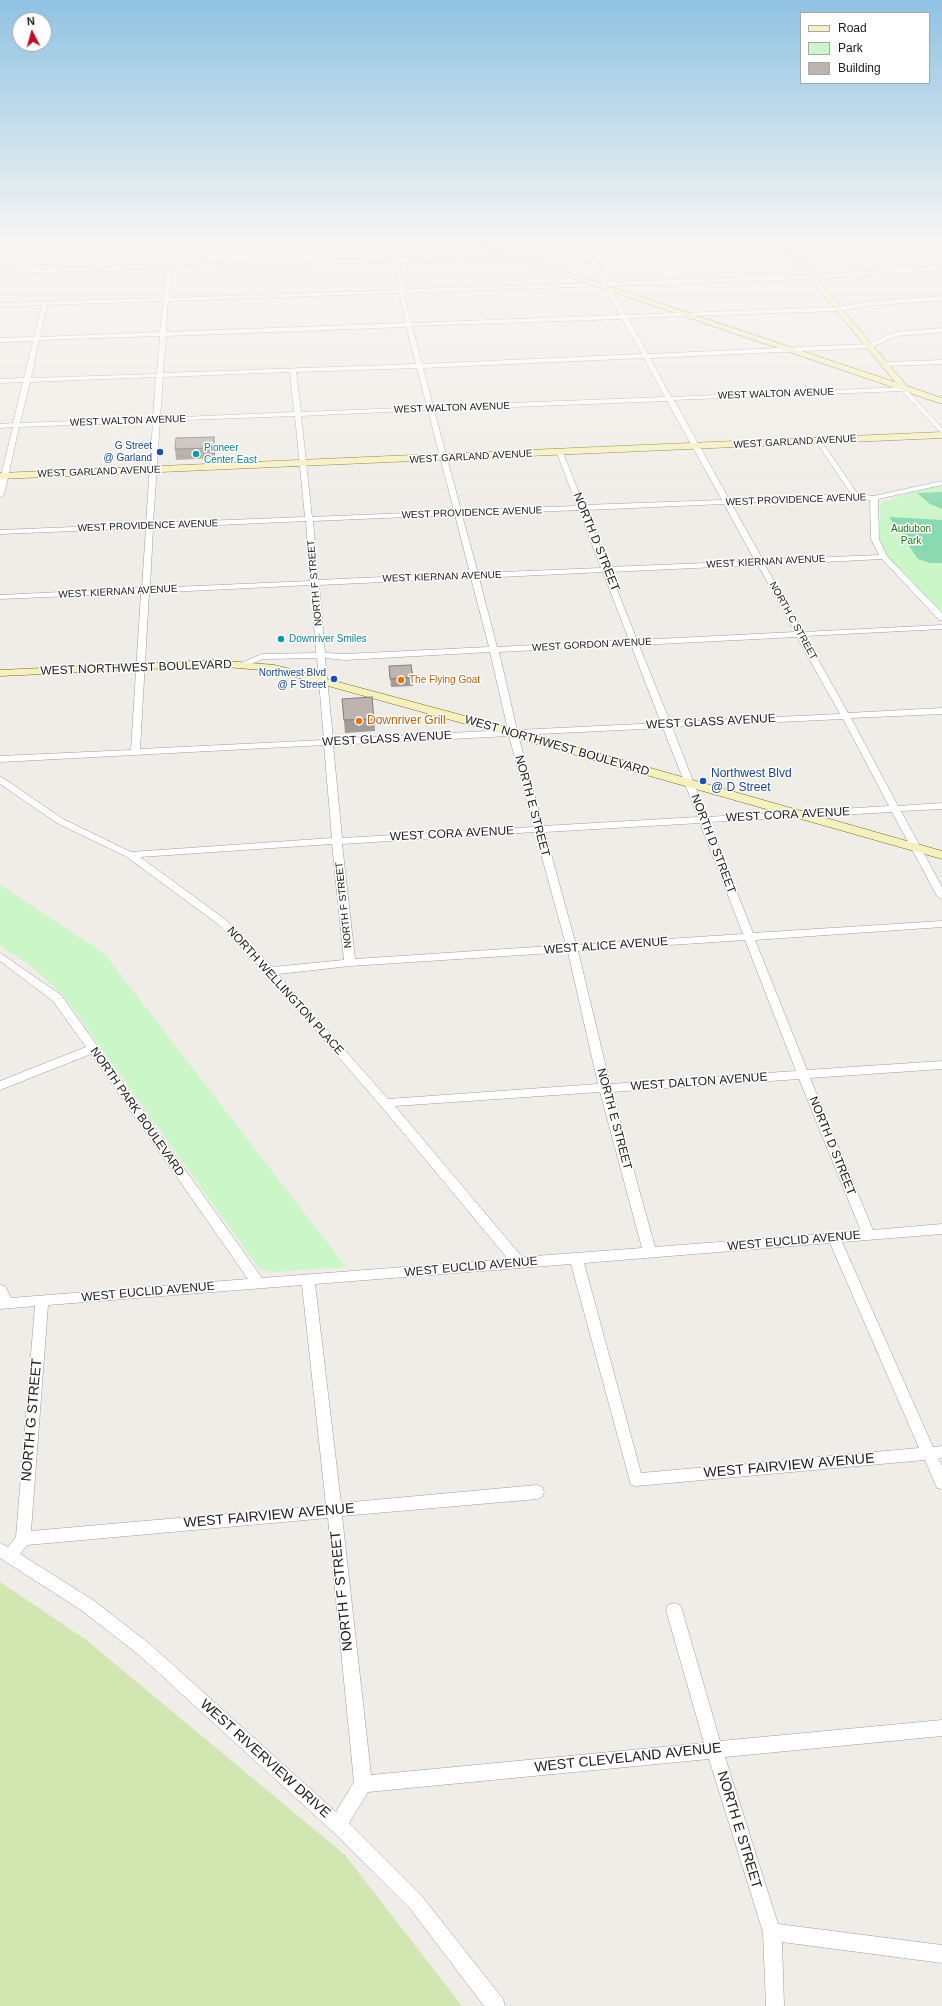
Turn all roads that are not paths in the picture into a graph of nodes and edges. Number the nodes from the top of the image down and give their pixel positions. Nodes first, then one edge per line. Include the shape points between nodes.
1 (111, 337) edge
2 (162, 337) edge
3 (413, 337) edge
4 (636, 337) edge
5 (750, 337) edge
6 (861, 337) edge
7 (890, 337) edge
8 (36, 339) junction
9 (0, 340) edge
10 (869, 346) junction
11 (790, 350) junction
12 (647, 356) junction
13 (942, 362) edge
14 (884, 364) junction
15 (420, 366) junction
16 (293, 370) junction
17 (160, 375) junction
18 (0, 380) edge
19 (26, 380) junction
20 (904, 389) junction
21 (942, 397) edge
22 (931, 398) junction
23 (669, 399) junction
24 (942, 402) edge
25 (432, 409) junction
26 (297, 414) junction
27 (157, 420) junction
28 (16, 425) junction
29 (0, 426) edge
30 (942, 432) edge
31 (942, 435) edge
32 (818, 440) junction
33 (696, 446) junction
34 (560, 453) junction
35 (443, 458) junction
36 (302, 464) junction
37 (153, 470) junction
38 (2, 476) edge
39 (942, 483) edge
40 (0, 495) edge
41 (856, 496) junction
42 (874, 498) junction
43 (727, 502) junction
44 (582, 508) junction
45 (457, 513) junction
46 (309, 519) junction
47 (149, 526) junction
48 (0, 532) edge
49 (884, 557) junction
50 (760, 562) junction
51 (606, 569) junction
52 (473, 576) junction
53 (314, 582) junction
54 (146, 590) junction
55 (0, 597) edge
56 (942, 618) edge
57 (942, 627) edge
58 (801, 634) junction
59 (636, 642) junction
60 (494, 650) junction
61 (321, 656) junction
62 (244, 664) junction
63 (140, 667) junction
64 (0, 673) edge
65 (322, 681) junction
66 (942, 711) edge
67 (845, 715) junction
68 (668, 724) junction
69 (513, 732) junction
70 (329, 742) junction
71 (135, 753) junction
72 (0, 759) edge
73 (0, 780) edge
74 (690, 784) junction
75 (942, 806) edge
76 (895, 809) junction
77 (794, 814) junction
78 (703, 819) junction
79 (538, 829) junction
80 (337, 841) junction
81 (916, 848) junction
82 (130, 855) junction
83 (942, 855) edge
84 (942, 896) edge
85 (942, 924) edge
86 (749, 936) junction
87 (572, 948) junction
88 (0, 956) edge
89 (350, 963) junction
90 (270, 971) junction
91 (92, 1049) junction
92 (942, 1065) edge
93 (803, 1075) junction
94 (0, 1086) edge
95 (605, 1088) junction
96 (384, 1103) junction
97 (942, 1229) edge
98 (869, 1235) junction
99 (834, 1238) junction
100 (650, 1252) junction
101 (576, 1258) junction
102 (519, 1263) junction
103 (308, 1280) junction
104 (259, 1284) junction
105 (0, 1290) edge
106 (42, 1301) junction
107 (4, 1304) edge
108 (936, 1453) edge
109 (942, 1483) edge
110 (536, 1492) dead end
111 (333, 1509) junction
112 (22, 1539) junction
113 (5, 1553) edge
114 (674, 1610) dead end
115 (942, 1728) edge
116 (714, 1749) junction
117 (363, 1784) junction
118 (338, 1825) junction
119 (772, 1932) junction
120 (942, 1954) edge
121 (496, 2006) edge
122 (775, 2006) edge

1 - 8 street
2 - 17 street
3 - 15 street, NORTH E STREET
4 - 12 street, NORTH C STREET
5 - 11 main road
6 - 10 main road
7 - 10 street
8 - 9 street
8 - 19 street
10 - 11 street
10 - 14 main road
11 - 12 street
11 - 20 main road
12 - 15 street
12 - 23 street, NORTH C STREET
13 - 14 street
14 - 20 main road
15 - 16 street
15 - 25 street, NORTH E STREET
16 - 17 street
16 - 26 street, NORTH F STREET
17 - 19 street
17 - 27 street
18 - 19 street
19 - 28 street
20 - 22 main road
20 - 23 street, WEST WALTON AVENUE
20 - 30 street
21 - 22 street
22 - 24 main road
23 - 25 street, WEST WALTON AVENUE
23 - 33 street, NORTH C STREET
25 - 26 street, WEST WALTON AVENUE
25 - 35 street, NORTH E STREET
26 - 27 street, WEST WALTON AVENUE
26 - 36 street, NORTH F STREET
27 - 28 street, WEST WALTON AVENUE
27 - 37 street
28 - 29 street, WEST WALTON AVENUE
28 - 38 street
31 - 32 main road, WEST GARLAND AVENUE
32 - 33 main road, WEST GARLAND AVENUE
32 - 41 street
33 - 34 main road, WEST GARLAND AVENUE
33 - 43 street, NORTH C STREET
34 - 35 main road, WEST GARLAND AVENUE
34 - 44 street, NORTH D STREET
35 - 36 main road, WEST GARLAND AVENUE
35 - 45 street, NORTH E STREET
36 - 37 main road, WEST GARLAND AVENUE
36 - 46 street, NORTH F STREET
37 - 38 main road, WEST GARLAND AVENUE
37 - 47 street
38 - 40 street
39 - 42 street, WEST PROVIDENCE AVENUE
41 - 42 street, WEST PROVIDENCE AVENUE
41 - 43 street, WEST PROVIDENCE AVENUE
42 - 49 street via 875,539
43 - 44 street, WEST PROVIDENCE AVENUE
43 - 50 street, NORTH C STREET
44 - 45 street, WEST PROVIDENCE AVENUE
44 - 51 street, NORTH D STREET
45 - 46 street, WEST PROVIDENCE AVENUE
45 - 52 street, NORTH E STREET
46 - 47 street, WEST PROVIDENCE AVENUE
46 - 53 street, NORTH F STREET
47 - 48 street, WEST PROVIDENCE AVENUE
47 - 54 street
49 - 50 street, WEST KIERNAN AVENUE
49 - 56 street
50 - 51 street, WEST KIERNAN AVENUE
50 - 58 street, NORTH C STREET
51 - 52 street, WEST KIERNAN AVENUE
51 - 59 street, NORTH D STREET
52 - 53 street, WEST KIERNAN AVENUE
52 - 60 street, NORTH E STREET
53 - 54 street, WEST KIERNAN AVENUE
53 - 61 street, NORTH F STREET
54 - 55 street, WEST KIERNAN AVENUE
54 - 63 street
57 - 58 street, WEST GORDON AVENUE
58 - 59 street, WEST GORDON AVENUE
58 - 67 street, NORTH C STREET
59 - 60 street, WEST GORDON AVENUE
59 - 68 street, NORTH D STREET
60 - 61 street, WEST GORDON AVENUE
60 - 69 street, NORTH E STREET
61 - 62 street, WEST GORDON AVENUE via 262,657
61 - 65 street, NORTH F STREET
62 - 63 main road, WEST NORTHWEST BOULEVARD
62 - 65 main road, WEST NORTHWEST BOULEVARD via 275,668
63 - 64 main road, WEST NORTHWEST BOULEVARD
63 - 71 street
65 - 69 main road, WEST NORTHWEST BOULEVARD
65 - 70 street, NORTH F STREET
66 - 67 street, WEST GLASS AVENUE
67 - 68 street, WEST GLASS AVENUE
67 - 76 street, NORTH C STREET
68 - 69 street, WEST GLASS AVENUE
68 - 74 street, NORTH D STREET
69 - 70 street, WEST GLASS AVENUE
69 - 74 main road, WEST NORTHWEST BOULEVARD
69 - 79 street, NORTH E STREET
70 - 71 street, WEST GLASS AVENUE
70 - 80 street, NORTH F STREET
71 - 72 street, WEST GLASS AVENUE
73 - 82 street, NORTH WELLINGTON PLACE via 60,822
74 - 77 main road, WEST NORTHWEST BOULEVARD
74 - 78 street, NORTH D STREET
75 - 76 street, WEST CORA AVENUE
76 - 77 street, WEST CORA AVENUE
76 - 81 street, NORTH C STREET
77 - 78 street, WEST CORA AVENUE
77 - 81 main road, WEST NORTHWEST BOULEVARD
78 - 79 street, WEST CORA AVENUE
78 - 86 street, NORTH D STREET
79 - 80 street, WEST CORA AVENUE
79 - 87 street, NORTH E STREET
80 - 82 street, WEST CORA AVENUE
80 - 89 street, NORTH F STREET
81 - 83 main road, WEST NORTHWEST BOULEVARD
81 - 84 street, NORTH C STREET
82 - 90 street, NORTH WELLINGTON PLACE via 222,922
85 - 86 street, WEST ALICE AVENUE
86 - 87 street, WEST ALICE AVENUE
86 - 93 street, NORTH D STREET
87 - 89 street, WEST ALICE AVENUE
87 - 95 street, NORTH E STREET
88 - 91 street, NORTH PARK BOULEVARD via 57,998
89 - 90 street, WEST ALICE AVENUE
90 - 96 street, NORTH WELLINGTON PLACE
91 - 94 street
91 - 104 street, NORTH PARK BOULEVARD
92 - 93 street, WEST DALTON AVENUE
93 - 95 street, WEST DALTON AVENUE
93 - 98 street, NORTH D STREET
95 - 96 street, WEST DALTON AVENUE
95 - 100 street, NORTH E STREET
96 - 102 street, NORTH WELLINGTON PLACE
97 - 98 street, WEST EUCLID AVENUE
98 - 99 street, WEST EUCLID AVENUE
99 - 100 street, WEST EUCLID AVENUE
99 - 108 street
100 - 101 street, WEST EUCLID AVENUE
101 - 102 street, WEST EUCLID AVENUE
101 - 108 street, WEST FAIRVIEW AVENUE via 636,1480
102 - 103 street, WEST EUCLID AVENUE
103 - 104 street, WEST EUCLID AVENUE
103 - 111 street, NORTH F STREET
104 - 106 street, WEST EUCLID AVENUE
105 - 107 street
106 - 107 street, WEST EUCLID AVENUE
106 - 112 street, NORTH G STREET
108 - 109 street
110 - 111 street, WEST FAIRVIEW AVENUE
111 - 112 street, WEST FAIRVIEW AVENUE
111 - 117 street, NORTH F STREET
112 - 113 street
113 - 118 street, WEST RIVERVIEW DRIVE via 87,1606 146,1650
114 - 116 street, NORTH E STREET
115 - 116 street, WEST CLEVELAND AVENUE
116 - 117 street, WEST CLEVELAND AVENUE
116 - 119 street, NORTH E STREET
117 - 118 street
118 - 121 street, WEST RIVERVIEW DRIVE via 415,1901
119 - 120 street
119 - 122 street, NORTH E STREET

